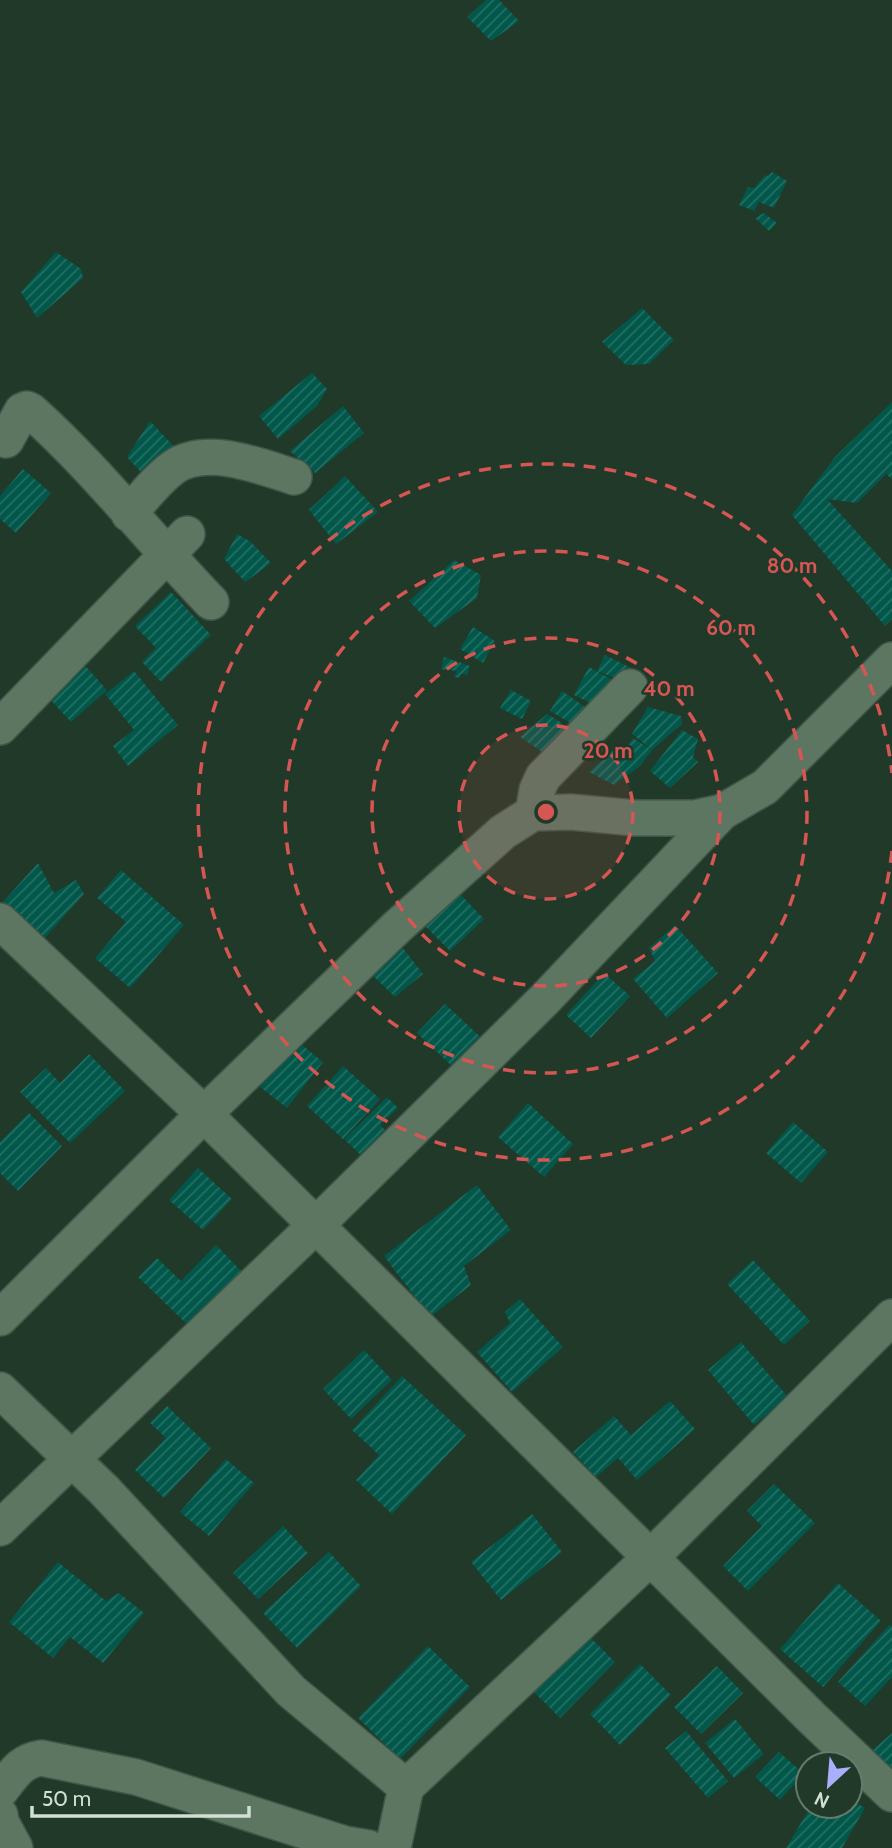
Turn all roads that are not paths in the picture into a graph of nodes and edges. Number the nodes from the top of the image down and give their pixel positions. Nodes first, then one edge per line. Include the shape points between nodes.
1 (6, 440) dead end
2 (294, 477) dead end
3 (129, 514) junction
4 (177, 545) junction
5 (211, 602) dead end
6 (892, 660) edge
7 (630, 687) dead end
8 (0, 727) edge
9 (722, 812) junction
10 (533, 813) junction
11 (0, 921) edge
12 (204, 1114) junction
13 (316, 1225) junction
14 (892, 1317) edge
15 (0, 1318) edge
16 (0, 1390) edge
17 (71, 1458) junction
18 (0, 1528) edge
19 (651, 1557) junction
20 (406, 1787) junction
21 (0, 1791) edge
22 (892, 1794) edge
23 (0, 1815) edge
24 (352, 1847) edge
25 (15, 1848) edge
26 (393, 1848) edge

1 - 3 street via 22,411 31,411 60,436
2 - 3 street via 247,462 201,457 174,467
3 - 4 street
4 - 5 street
4 - 8 street
6 - 9 street via 765,787
7 - 10 street via 543,777
9 - 10 street via 694,818
9 - 13 street via 545,999
10 - 12 street via 503,832 407,919
11 - 12 street
12 - 13 street
12 - 15 street
13 - 17 street
13 - 19 street
14 - 19 street
16 - 17 street
17 - 18 street
17 - 20 street via 291,1691
19 - 20 street
19 - 22 street
20 - 26 street
21 - 24 street via 29,1760 53,1760 136,1777
23 - 25 street

